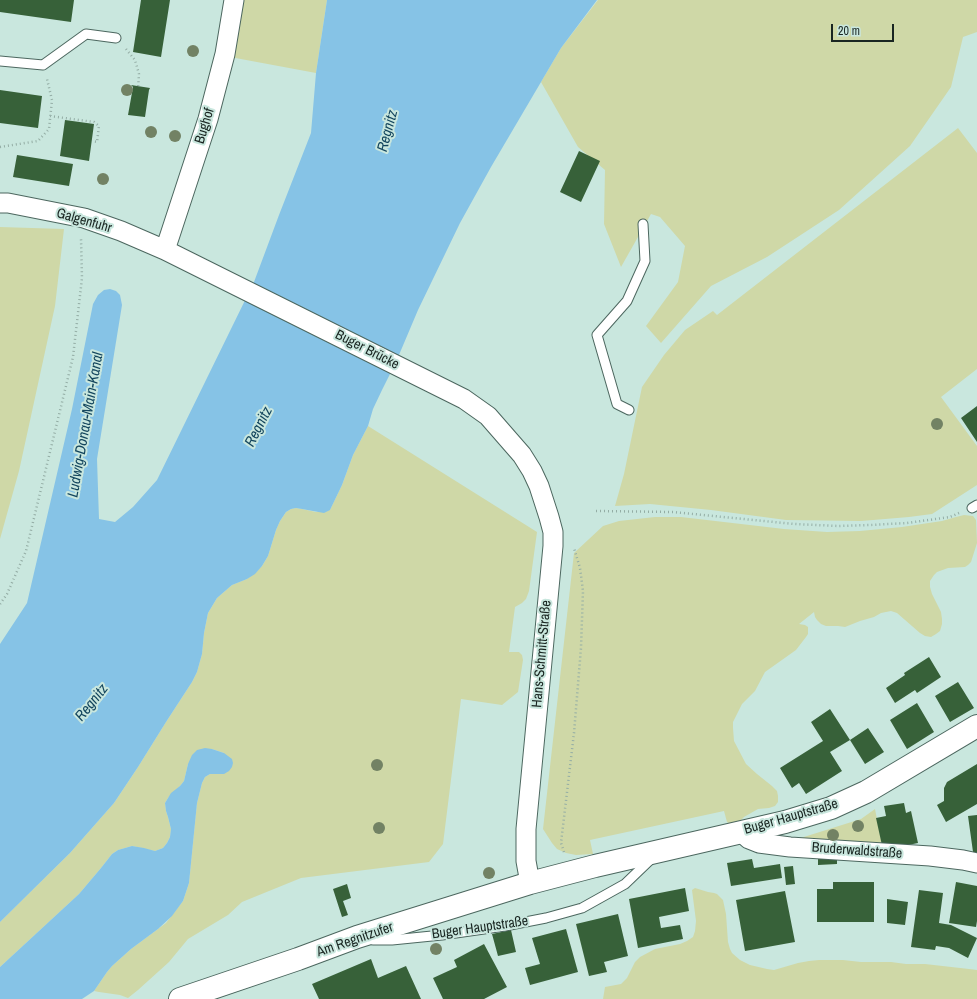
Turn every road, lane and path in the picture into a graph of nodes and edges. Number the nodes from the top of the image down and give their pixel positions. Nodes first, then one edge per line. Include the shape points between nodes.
1 (234, 0) edge
2 (116, 38) joint
3 (0, 61) edge
4 (43, 65) junction
5 (138, 89) dead end
6 (50, 116) junction
7 (92, 141) dead end
8 (0, 147) edge
9 (0, 203) edge
10 (84, 218) junction
11 (643, 224) dead end
12 (165, 250) junction
13 (629, 410) dead end
14 (506, 436) joint
15 (975, 506) edge
16 (596, 511) dead end
17 (573, 545) dead end
18 (0, 604) edge
19 (977, 726) edge
20 (741, 832) junction
21 (659, 851) junction
22 (977, 863) edge
23 (569, 872) junction
24 (530, 883) junction
25 (351, 940) junction
26 (180, 999) edge

1 - 12 street, Bughof via 225,54 208,120
2 - 4 lane via 86,34
2 - 5 path via 135,60 139,74
3 - 4 lane
4 - 6 path via 52,100
6 - 7 path via 94,122 99,126 97,142
6 - 8 path via 49,129 38,141
9 - 10 street, Galgenfuhr
10 - 12 street, Galgenfuhr
10 - 18 path via 80,230 82,278 73,357 26,551
11 - 13 lane via 645,262 627,301 598,335 617,404
12 - 14 street, Buger Brücke via 464,399 488,416
14 - 24 street, Hans-Schmitt-Straße via 532,471 553,532 526,829 526,861
15 - 16 path via 950,517 870,526 794,524 673,512
17 - 23 path via 583,591 574,734 561,843
19 - 20 street, Buger Hauptstraße via 866,792 838,805 785,822
20 - 21 street, Buger Hauptstraße
20 - 22 street, Bruderwaldstraße via 759,843 774,845 930,856
21 - 23 street, Buger Hauptstraße
21 - 25 lane, Buger Hauptstraße via 625,884 582,908 505,926 435,936
23 - 24 street, Buger Hauptstraße
24 - 25 street, Am Regnitzufer
25 - 26 street, Am Regnitzufer

